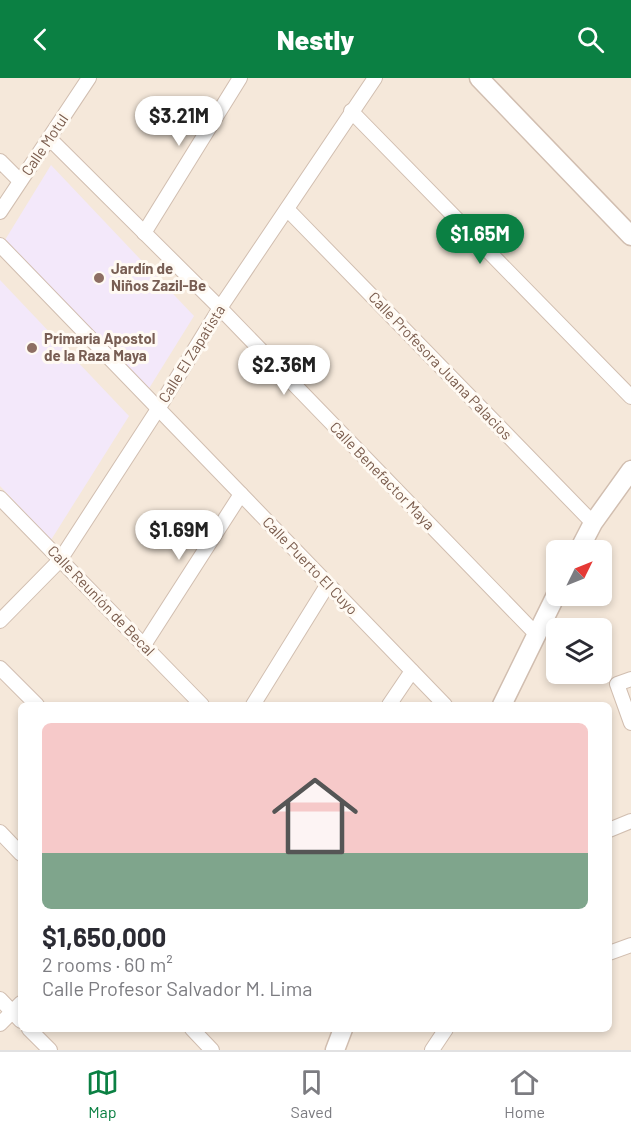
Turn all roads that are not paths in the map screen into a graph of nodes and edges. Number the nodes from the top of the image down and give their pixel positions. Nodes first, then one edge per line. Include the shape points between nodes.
1 (240, 78) edge
2 (375, 78) edge
3 (479, 78) edge
4 (84, 80) edge
5 (351, 111) junction
6 (50, 139) junction
7 (0, 161) edge
8 (20, 181) junction
9 (287, 209) junction
10 (0, 212) edge
11 (144, 233) junction
12 (631, 236) edge
13 (0, 245) edge
14 (220, 308) junction
15 (631, 397) edge
16 (158, 409) junction
17 (631, 470) edge
18 (241, 494) junction
19 (0, 498) edge
20 (593, 523) junction
21 (584, 540) edge
22 (60, 560) junction
23 (328, 584) junction
24 (550, 606) edge
25 (0, 621) edge
26 (536, 634) junction
27 (144, 645) junction
28 (0, 668) edge
29 (412, 671) junction
30 (631, 679) edge
31 (627, 701) edge
32 (34, 702) edge
33 (199, 702) edge
34 (255, 702) edge
35 (391, 702) edge
36 (442, 702) edge
37 (503, 702) edge
38 (631, 723) edge
39 (631, 821) edge
40 (612, 829) edge
41 (0, 832) edge
42 (18, 851) edge
43 (631, 945) edge
44 (612, 952) edge
45 (0, 999) edge
46 (18, 1012) edge
47 (0, 1024) edge
48 (32, 1032) edge
49 (195, 1032) edge
50 (342, 1032) edge
51 (444, 1032) edge
52 (50, 1050) edge
53 (212, 1050) edge
54 (335, 1050) edge
55 (432, 1050) edge

1 - 11 street
2 - 5 street, Calle El Zapatista
3 - 12 street
4 - 6 street, Calle Motul
5 - 9 street, Calle El Zapatista
5 - 15 street
6 - 8 street, Calle Motul
6 - 11 street, Calle Benefactor Maya
7 - 8 street
8 - 10 street, Calle Motul
9 - 14 street, Calle El Zapatista
9 - 20 street, Calle Profesora Juana Palacios
11 - 14 street, Calle Benefactor Maya
13 - 16 street, Calle Puerto El Cuyo
14 - 16 street, Calle El Zapatista
14 - 26 street, Calle Benefactor Maya
16 - 18 street, Calle Puerto El Cuyo
16 - 22 street, Calle El Zapatista
17 - 20 street
18 - 23 street, Calle Puerto El Cuyo
18 - 27 street
19 - 22 street, Calle Reunión de Becal
20 - 21 street
22 - 25 street, Calle El Zapatista
22 - 27 street, Calle Reunión de Becal
23 - 29 street, Calle Puerto El Cuyo
23 - 34 street
24 - 26 street
26 - 37 street
27 - 33 street, Calle Reunión de Becal
28 - 32 street
29 - 35 street
29 - 36 street, Calle Puerto El Cuyo
30 - 31 street via 617,684
31 - 38 street
39 - 40 street
41 - 42 street
43 - 44 street
45 - 46 street
46 - 47 street
48 - 52 street
49 - 53 street
50 - 54 street
51 - 55 street

